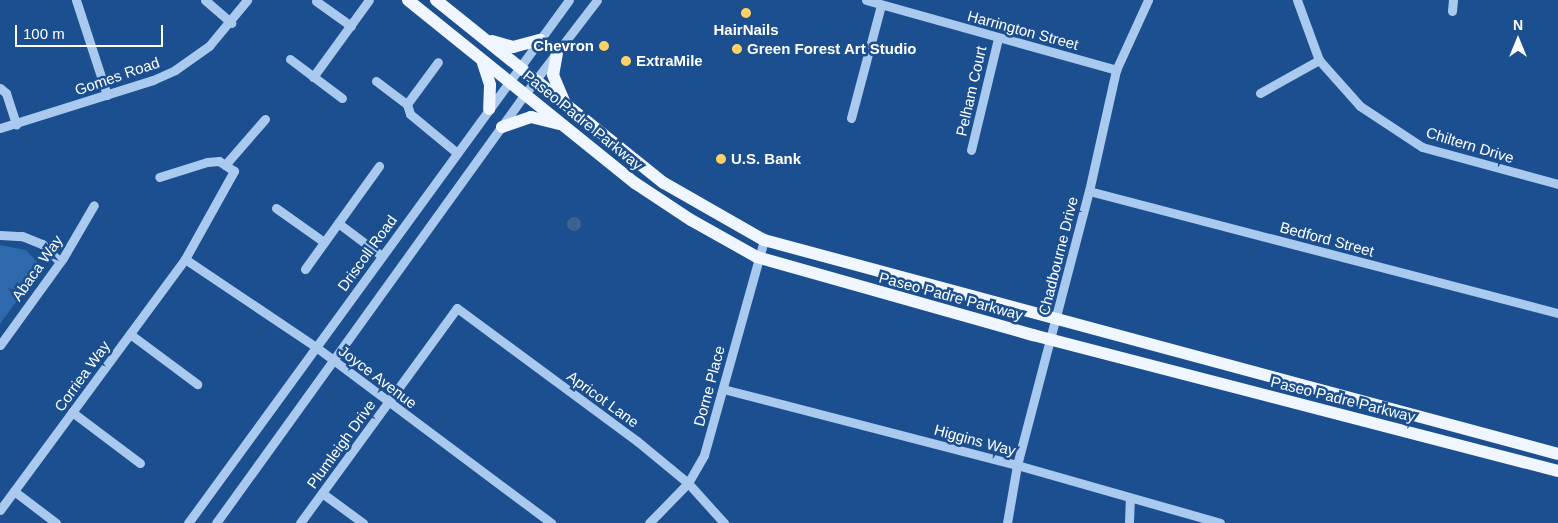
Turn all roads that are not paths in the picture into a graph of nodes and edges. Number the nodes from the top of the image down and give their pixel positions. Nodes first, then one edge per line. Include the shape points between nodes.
1 (76, 0) edge
2 (205, 0) edge
3 (247, 0) edge
4 (369, 0) edge
5 (408, 0) edge
6 (436, 0) edge
7 (569, 0) edge
8 (597, 0) edge
9 (866, 0) edge
10 (1148, 0) edge
11 (1297, 0) edge
12 (1453, 0) edge
13 (316, 1) edge
14 (881, 5) junction
15 (1452, 11) dead end
16 (231, 23) junction
17 (351, 26) junction
18 (483, 38) junction
19 (998, 38) junction
20 (540, 40) junction
21 (557, 53) junction
22 (481, 58) junction
23 (290, 59) dead end
24 (1319, 60) junction
25 (438, 62) dead end
26 (520, 68) junction
27 (1116, 70) junction
28 (313, 77) junction
29 (376, 81) dead end
30 (509, 81) junction
31 (535, 81) junction
32 (0, 88) edge
33 (525, 94) junction
34 (1260, 94) dead end
35 (107, 96) junction
36 (342, 98) dead end
37 (408, 104) junction
38 (568, 107) junction
39 (489, 109) junction
40 (850, 118) dead end
41 (265, 119) dead end
42 (16, 124) junction
43 (563, 125) junction
44 (502, 127) junction
45 (0, 128) edge
46 (971, 150) dead end
47 (456, 152) junction
48 (225, 165) junction
49 (379, 166) dead end
50 (159, 178) dead end
51 (1558, 184) edge
52 (1089, 191) junction
53 (94, 205) dead end
54 (276, 208) dead end
55 (338, 223) junction
56 (0, 235) edge
57 (764, 240) junction
58 (324, 242) junction
59 (382, 256) junction
60 (757, 256) junction
61 (185, 259) junction
62 (60, 262) junction
63 (305, 269) dead end
64 (457, 308) joint
65 (1558, 313) edge
66 (1056, 320) junction
67 (130, 334) junction
68 (1051, 340) junction
69 (0, 345) edge
70 (316, 347) junction
71 (333, 361) junction
72 (198, 384) dead end
73 (723, 390) junction
74 (388, 402) junction
75 (72, 412) junction
76 (1558, 454) edge
77 (140, 463) dead end
78 (1017, 465) junction
79 (1558, 471) edge
80 (688, 483) junction
81 (14, 491) junction
82 (322, 493) junction
83 (1130, 499) junction
84 (0, 510) edge
85 (56, 523) edge
86 (188, 523) edge
87 (216, 523) edge
88 (300, 523) edge
89 (363, 523) edge
90 (551, 523) edge
91 (649, 523) edge
92 (724, 523) edge
93 (1007, 523) edge
94 (1129, 523) edge
95 (1220, 523) edge

1 - 35 street
2 - 16 street
3 - 16 street, Gomes Road
4 - 17 street
5 - 22 main road, Paseo Padre Parkway
6 - 18 main road, Paseo Padre Parkway
7 - 20 street, Driscoll Road
8 - 21 street
9 - 14 street, Harrington Street
10 - 27 street, Chadbourne Drive
11 - 24 street, Chiltern Drive
12 - 15 street
13 - 17 street
14 - 19 street, Harrington Street
14 - 40 street
16 - 35 street, Gomes Road via 209,46 175,70
17 - 28 street
18 - 20 main road via 513,47
18 - 26 main road, Paseo Padre Parkway
19 - 27 street, Harrington Street
19 - 46 street, Pelham Court
20 - 26 street, Driscoll Road
21 - 31 street
21 - 38 main road via 553,76
22 - 30 main road, Paseo Padre Parkway
22 - 39 main road via 490,85
23 - 28 street
24 - 34 street
24 - 51 street, Chiltern Drive via 1360,106 1422,147
25 - 37 street
26 - 30 street, Driscoll Road
26 - 31 main road, Paseo Padre Parkway
27 - 52 street, Chadbourne Drive
28 - 36 street
29 - 37 street
30 - 33 main road, Paseo Padre Parkway
30 - 39 street, Driscoll Road
31 - 33 street
31 - 38 main road, Paseo Padre Parkway
32 - 42 street via 6,94
33 - 43 main road, Paseo Padre Parkway
33 - 44 street
35 - 42 street, Gomes Road
37 - 47 street via 410,114
38 - 57 main road, Paseo Padre Parkway via 664,183
39 - 47 street, Driscoll Road
41 - 48 street
42 - 45 street, Gomes Road
43 - 44 main road via 531,117
43 - 60 main road, Paseo Padre Parkway via 635,183 691,220
44 - 71 street
47 - 59 street, Driscoll Road
48 - 50 street via 207,162
48 - 61 street, Corriea Way via 234,171
49 - 55 street
52 - 65 street, Bedford Street
52 - 66 street, Chadbourne Drive
53 - 62 street, Abaca Way
54 - 58 street
55 - 58 street
55 - 59 street
56 - 62 street via 22,236 42,244
57 - 60 street, Dorne Place
57 - 66 main road, Paseo Padre Parkway
58 - 63 street
59 - 70 street, Driscoll Road
60 - 68 main road, Paseo Padre Parkway
60 - 73 street, Dorne Place
61 - 67 street, Corriea Way
61 - 70 street, Joyce Avenue
62 - 69 street, Abaca Way
64 - 74 street, Plumleigh Drive
64 - 80 street, Apricot Lane via 637,441
66 - 68 street, Chadbourne Drive
66 - 76 main road, Paseo Padre Parkway
67 - 72 street
67 - 75 street, Corriea Way
68 - 78 street, Chadbourne Drive
68 - 79 main road, Paseo Padre Parkway
70 - 71 street, Joyce Avenue
70 - 86 street, Driscoll Road
71 - 74 street, Joyce Avenue
71 - 87 street
73 - 78 street, Higgins Way
73 - 80 street, Dorne Place via 704,455
74 - 82 street, Plumleigh Drive
74 - 90 street, Joyce Avenue
75 - 77 street
75 - 81 street, Corriea Way
78 - 83 street, Higgins Way
78 - 93 street, Chadbourne Drive
80 - 91 street, Dorne Place
80 - 92 street, Apricot Lane
81 - 84 street, Corriea Way
81 - 85 street
82 - 88 street, Plumleigh Drive
82 - 89 street
83 - 94 street
83 - 95 street, Higgins Way

